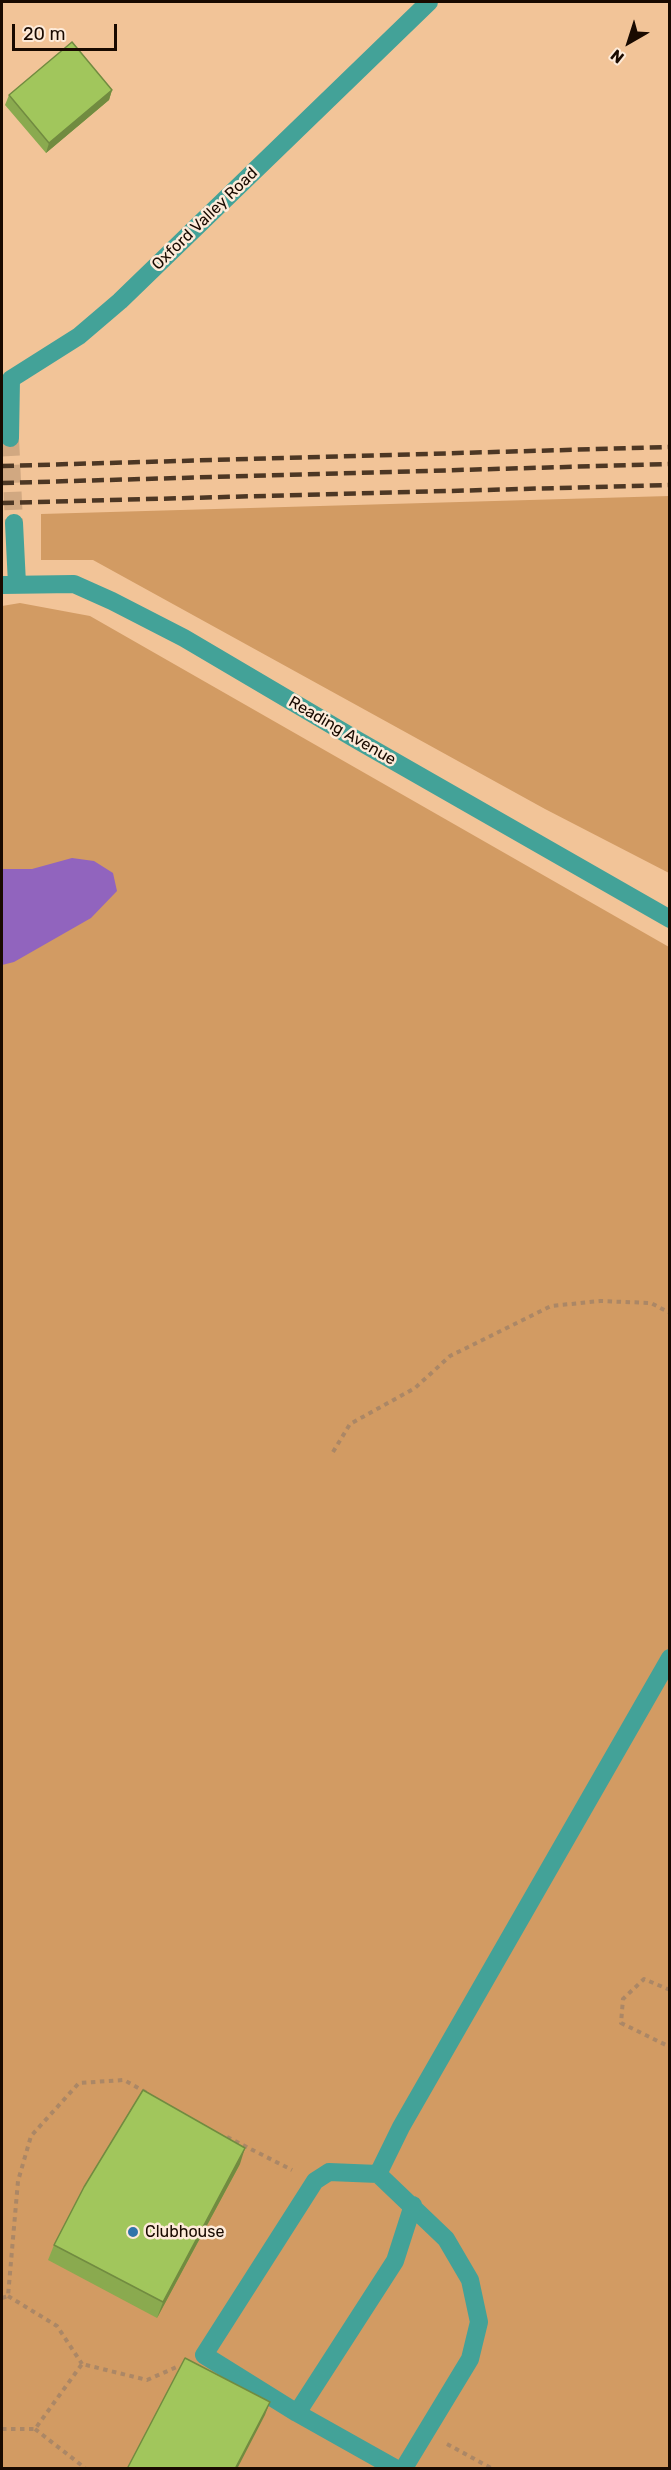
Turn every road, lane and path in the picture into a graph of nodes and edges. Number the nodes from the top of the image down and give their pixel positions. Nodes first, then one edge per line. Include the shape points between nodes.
1 (429, 2) edge
2 (6, 378) edge
3 (10, 438) tunnel mouth
4 (14, 523) tunnel mouth
5 (9, 584) edge
6 (669, 919) edge
7 (669, 1313) edge
8 (333, 1452) dead end
9 (669, 1658) edge
10 (669, 1990) edge
11 (669, 2047) edge
12 (154, 2096) edge
13 (222, 2135) edge
14 (378, 2174) junction
15 (315, 2181) junction
16 (413, 2205) junction
17 (8, 2296) junction
18 (2, 2298) edge
19 (204, 2355) junction
20 (82, 2364) junction
21 (297, 2414) junction
22 (2, 2429) edge
23 (35, 2429) junction
24 (426, 2432) junction
25 (85, 2469) edge
26 (395, 2469) edge
27 (404, 2469) edge
28 (491, 2469) edge

1 - 2 street, Oxford Valley Road via 120,301 79,336
2 - 3 street, Oxford Valley Road
4 - 5 street
5 - 6 street, Reading Avenue via 74,584 112,601 184,638
7 - 8 path via 651,1304 600,1301 551,1306 450,1356 415,1388 350,1424
9 - 14 street via 401,2127
10 - 11 path via 644,1979 623,1999 621,2023
12 - 17 path via 124,2080 79,2082 31,2136 18,2181
13 - 15 path
14 - 15 street via 329,2172
14 - 16 street
15 - 19 street
16 - 21 street via 395,2261
16 - 24 street via 446,2239 470,2280 479,2322 470,2359
17 - 18 path
17 - 20 path via 57,2326
19 - 20 path via 147,2380
19 - 21 street
20 - 23 path
21 - 26 street
22 - 23 path
23 - 25 path
24 - 27 street
24 - 28 path

